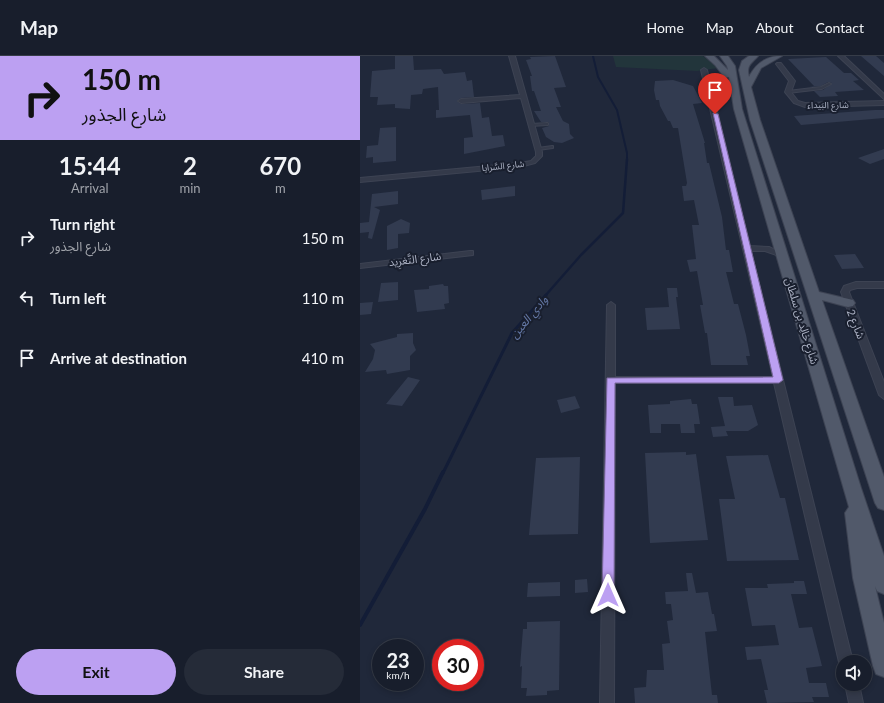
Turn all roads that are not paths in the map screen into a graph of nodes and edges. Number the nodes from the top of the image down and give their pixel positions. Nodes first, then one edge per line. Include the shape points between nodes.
1 (512, 56) edge
2 (709, 56) edge
3 (724, 56) edge
4 (754, 56) edge
5 (841, 56) edge
6 (778, 60) edge
7 (704, 70) dead end
8 (830, 84) dead end
9 (733, 86) junction
10 (746, 87) junction
11 (788, 92) junction
12 (523, 96) junction
13 (884, 97) edge
14 (461, 101) dead end
15 (884, 103) edge
16 (546, 124) dead end
17 (531, 125) junction
18 (552, 147) dead end
19 (538, 148) junction
20 (360, 180) edge
21 (778, 241) junction
22 (751, 248) junction
23 (470, 253) dead end
24 (782, 255) junction
25 (360, 266) edge
26 (884, 285) edge
27 (813, 294) junction
28 (848, 303) junction
29 (611, 305) dead end
30 (610, 380) junction
31 (779, 380) junction
32 (884, 395) edge
33 (852, 488) junction
34 (884, 503) edge
35 (884, 585) edge
36 (844, 655) edge
37 (884, 666) edge
38 (853, 691) edge
39 (608, 703) edge
40 (856, 703) edge

1 - 12 street
2 - 9 main road via 722,67
3 - 9 main road, شارع خالِد بن سلطان via 731,66
4 - 10 main road, شارع خالِد بن سلطان via 743,68
5 - 13 street
6 - 10 main road via 758,67
6 - 11 street via 792,81
7 - 22 street
8 - 11 lane via 822,88
9 - 21 main road, شارع خالِد بن سلطان
10 - 27 main road, شارع خالِد بن سلطان via 762,143
11 - 15 street, شارع البَيداء via 796,102 809,105
12 - 14 street
12 - 17 street
16 - 17 lane
17 - 19 street
18 - 19 lane
19 - 20 street, شارع السَّرايا via 538,158 525,164
21 - 22 street
21 - 24 main road, شارع خالِد بن سلطان
22 - 24 street
22 - 31 street
23 - 25 street, شارع التَّغرِيد
24 - 33 main road, شارع خالِد بن سلطان
26 - 28 street, شارع 2 via 849,286 845,292
27 - 28 main road
27 - 34 main road, شارع خالِد بن سلطان
28 - 32 street, شارع 2
29 - 30 street
30 - 31 street
30 - 39 street
31 - 36 street
33 - 35 main road, شارع خالِد بن سلطان
33 - 37 main road via 863,578
38 - 40 street

